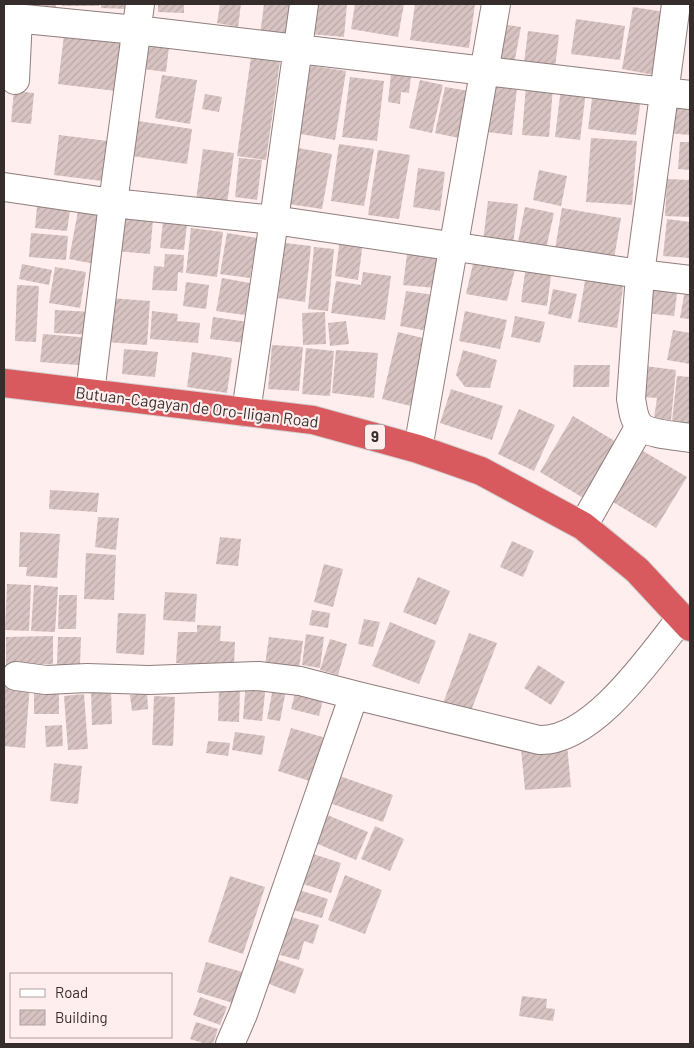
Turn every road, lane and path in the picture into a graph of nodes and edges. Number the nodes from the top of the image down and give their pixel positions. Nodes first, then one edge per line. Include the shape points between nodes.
1 (140, 4) edge
2 (304, 4) edge
3 (496, 4) edge
4 (676, 4) edge
5 (11, 18) edge
6 (136, 30) junction
7 (297, 49) junction
8 (484, 71) junction
9 (15, 80) dead end
10 (664, 92) junction
11 (690, 94) edge
12 (4, 187) edge
13 (113, 203) junction
14 (274, 220) junction
15 (454, 247) junction
16 (640, 274) junction
17 (690, 280) edge
18 (4, 383) edge
19 (90, 393) junction
20 (246, 412) junction
21 (640, 426) junction
22 (690, 438) edge
23 (418, 448) junction
24 (583, 526) junction
25 (686, 622) edge
26 (16, 676) dead end
27 (354, 696) junction
28 (230, 1044) edge

1 - 6 street
2 - 7 street
3 - 8 street
4 - 10 street
5 - 6 street
5 - 9 street
6 - 7 street
6 - 13 street
7 - 8 street
7 - 14 street
8 - 10 street
8 - 15 street
10 - 11 street
10 - 16 street
12 - 13 street
13 - 14 street
13 - 19 street
14 - 15 street
14 - 20 street
15 - 16 street
15 - 23 street
16 - 17 street
16 - 21 street via 631,399 634,416
18 - 19 highway, Butuan-Cagayan de Oro-Iligan Road / 9
19 - 20 highway, Butuan-Cagayan de Oro-Iligan Road / 9
20 - 23 highway, Butuan-Cagayan de Oro-Iligan Road / 9 via 313,420
21 - 22 street
21 - 24 street
23 - 24 highway, Butuan-Cagayan de Oro-Iligan Road / 9 via 481,471
24 - 25 highway, Butuan-Cagayan de Oro-Iligan Road / 9 via 636,570
25 - 27 street via 622,692 573,732 548,740
26 - 27 street via 46,680 148,680 258,676 300,680
27 - 28 street

